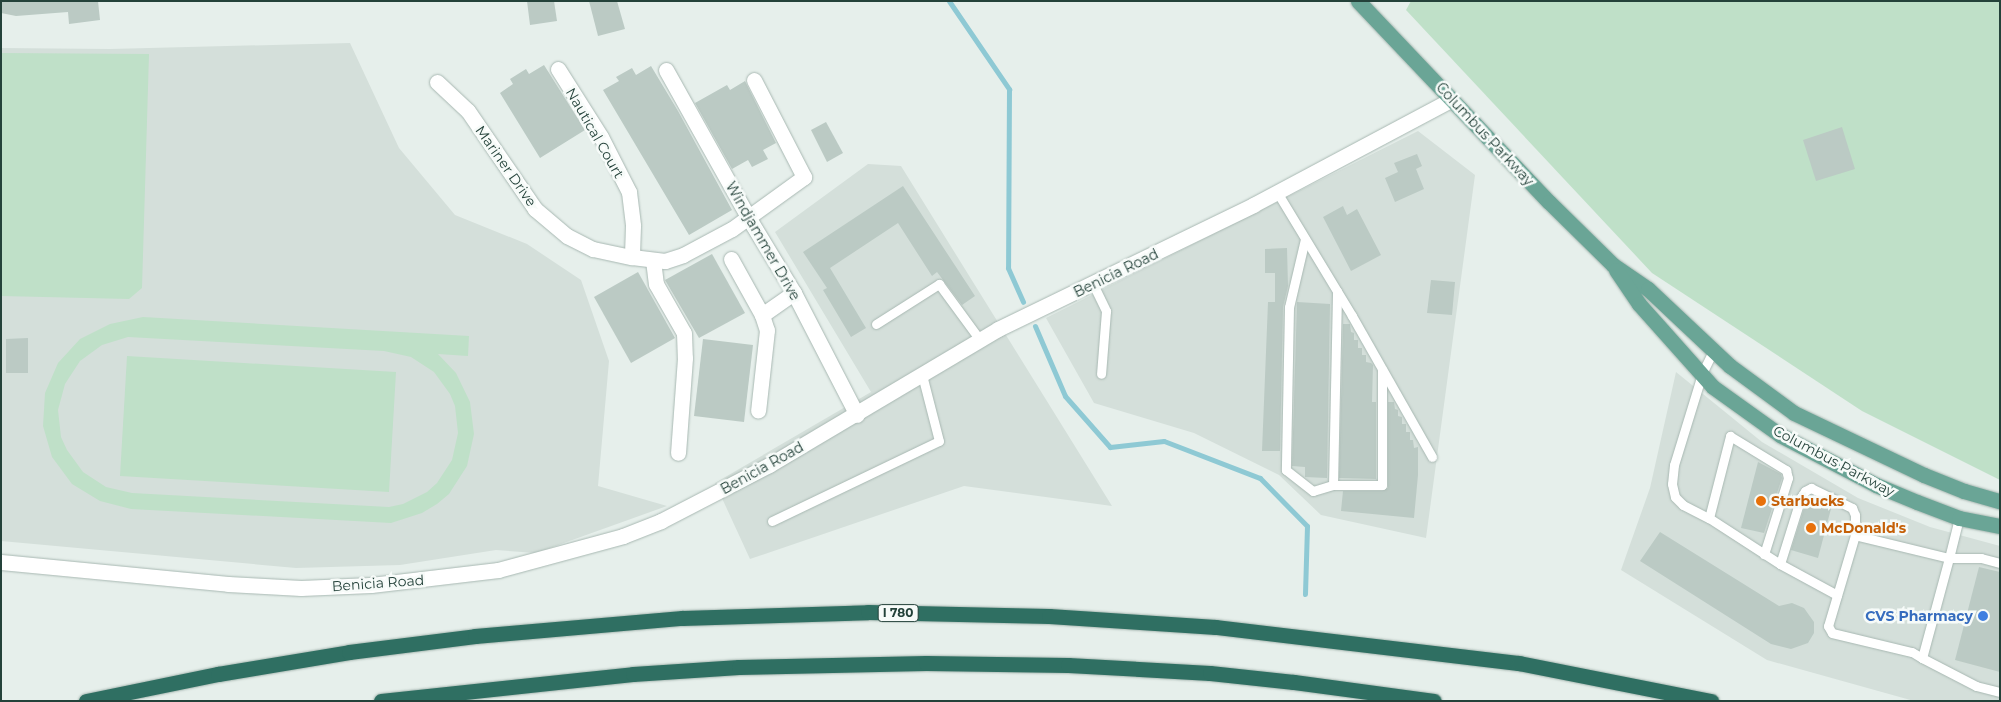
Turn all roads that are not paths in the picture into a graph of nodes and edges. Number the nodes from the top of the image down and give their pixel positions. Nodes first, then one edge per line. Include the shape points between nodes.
1 (1358, 1) edge
2 (558, 69) dead end
3 (666, 70) dead end
4 (754, 80) dead end
5 (437, 82) dead end
6 (1452, 99) junction
7 (1277, 192) junction
8 (748, 217) junction
9 (1306, 239) junction
10 (632, 257) junction
11 (730, 259) dead end
12 (653, 260) junction
13 (1613, 265) junction
14 (1094, 284) junction
15 (1337, 291) junction
16 (794, 293) junction
17 (762, 315) junction
18 (876, 324) dead end
19 (980, 340) junction
20 (1713, 351) junction
21 (1382, 370) junction
22 (1101, 374) dead end
23 (1702, 374) junction
24 (922, 375) junction
25 (758, 411) dead end
26 (856, 415) junction
27 (678, 453) dead end
28 (1432, 457) dead end
29 (1333, 485) junction
30 (2000, 501) edge
31 (1709, 518) junction
32 (1959, 518) junction
33 (772, 521) dead end
34 (2000, 526) edge
35 (1855, 534) junction
36 (1764, 554) junction
37 (1949, 558) junction
38 (1, 562) edge
39 (2000, 563) edge
40 (1780, 564) junction
41 (1837, 595) junction
42 (1922, 658) junction
43 (2000, 692) edge
44 (86, 701) edge
45 (382, 701) edge
46 (1434, 701) edge
47 (1711, 701) edge

1 - 6 main road, Columbus Parkway
2 - 10 street, Nautical Court via 601,137 629,192
3 - 8 street, Windjammer Drive
4 - 8 street, Mariner Drive via 804,177
5 - 10 street, Mariner Drive via 468,112 535,209 567,236 593,249
6 - 7 street, Benicia Road
6 - 13 main road, Columbus Parkway
7 - 9 lane
7 - 14 street, Benicia Road
8 - 12 street, Mariner Drive via 683,255 665,261
8 - 16 street, Windjammer Drive
9 - 15 lane
9 - 29 lane via 1289,307 1286,470 1313,491
10 - 12 street, Mariner Drive
11 - 17 street
12 - 27 street via 656,284 684,333
13 - 20 main road, Columbus Parkway via 1648,289
13 - 23 main road, Columbus Parkway via 1639,304
14 - 19 street, Benicia Road
14 - 22 lane via 1106,311
15 - 21 lane
15 - 29 lane
16 - 17 street
16 - 26 street, Windjammer Drive
17 - 25 street via 767,330
18 - 19 lane via 939,284
19 - 24 street, Benicia Road
20 - 23 lane
20 - 30 main road, Columbus Parkway via 1794,413 1924,475
21 - 28 lane
21 - 29 lane via 1382,485
23 - 31 lane via 1674,465 1672,484 1675,497 1683,505
23 - 32 main road, Columbus Parkway via 1713,387 1780,435 1876,485
24 - 26 street, Benicia Road
24 - 33 lane via 939,440
26 - 38 street, Benicia Road via 661,521 614,539 498,570 371,585 301,588
31 - 36 lane
31 - 36 lane via 1730,436 1786,470 1788,478
32 - 34 main road, Columbus Parkway
32 - 37 lane
35 - 37 lane
35 - 40 lane via 1852,508 1812,488 1801,498
35 - 41 lane
36 - 40 lane
37 - 39 lane via 1981,558
37 - 42 lane
40 - 41 lane
41 - 42 lane via 1828,626 1832,633 1912,652
42 - 43 lane via 1976,686
44 - 47 highway, I 780 via 349,652 475,636 682,618 868,612 1049,616 1233,628 1519,663
45 - 46 highway via 642,673 917,663 1068,665 1210,673

